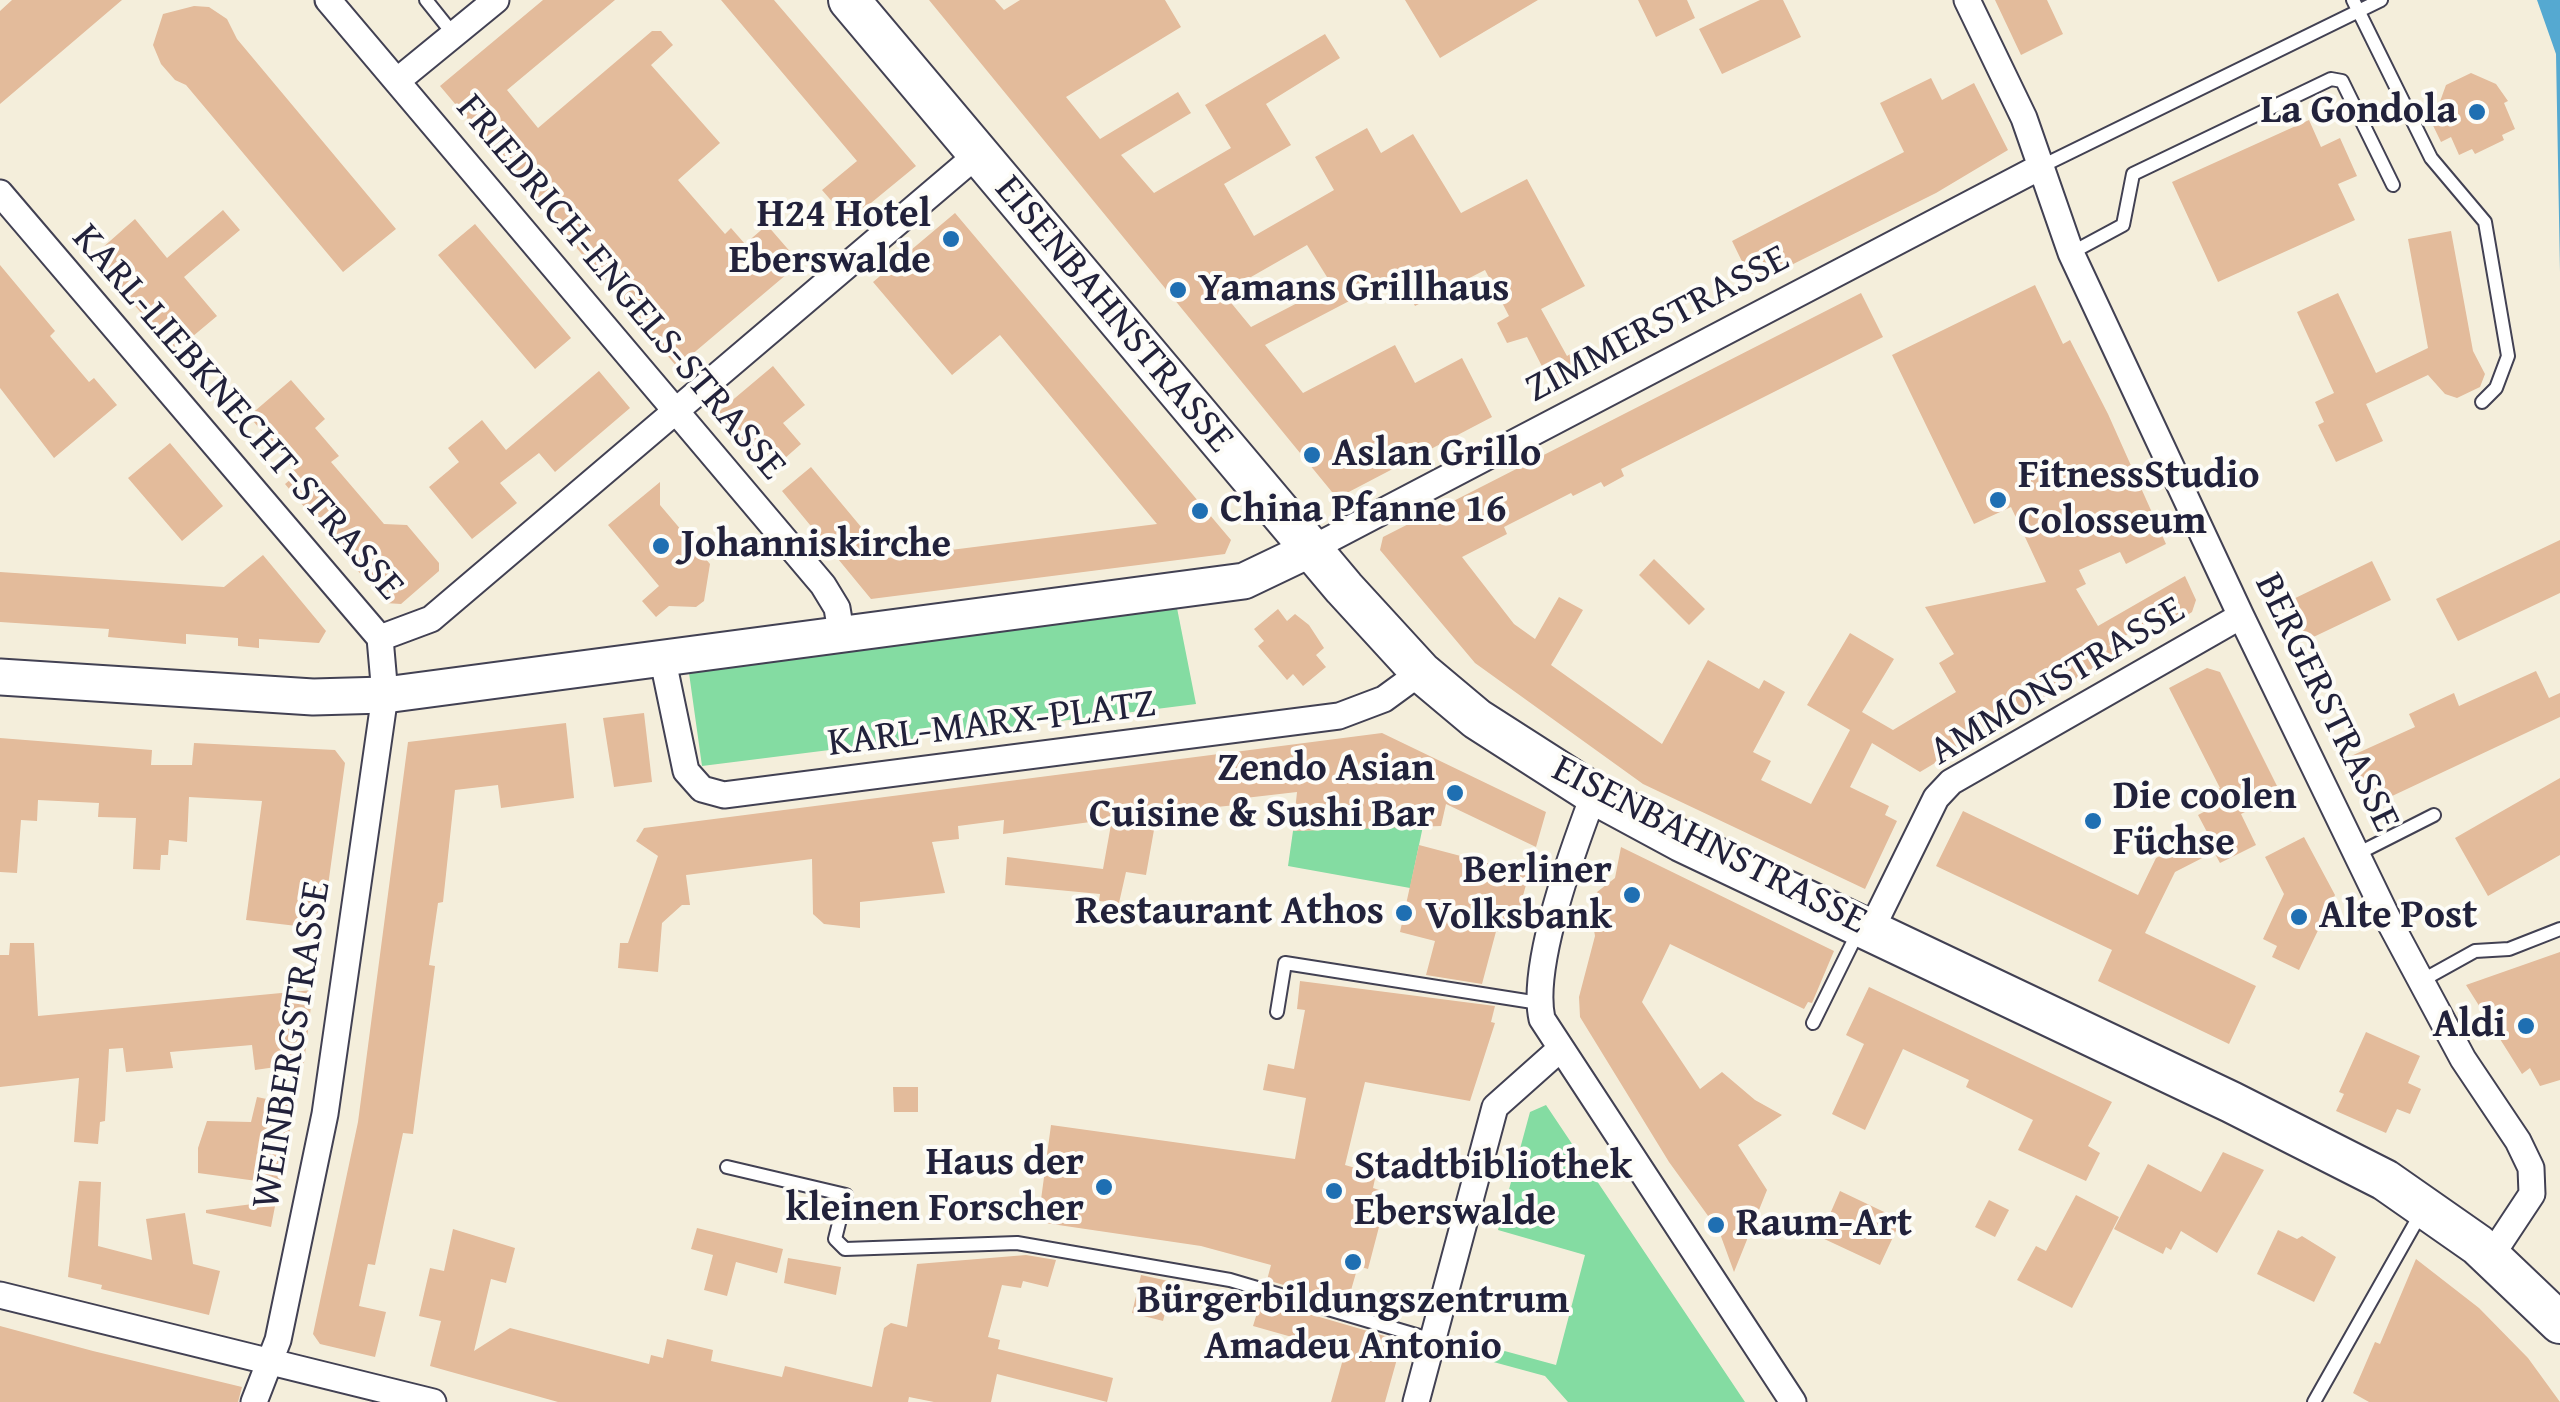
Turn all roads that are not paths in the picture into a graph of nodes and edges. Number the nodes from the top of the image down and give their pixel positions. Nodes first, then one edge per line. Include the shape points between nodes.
1 (328, 0) edge
2 (426, 0) edge
3 (496, 0) edge
4 (849, 0) edge
5 (1967, 0) edge
6 (2380, 0) edge
7 (2356, 6) edge
8 (454, 34) junction
9 (397, 81) junction
10 (978, 154) junction
11 (2040, 168) junction
12 (2393, 186) dead end
13 (0, 194) edge
14 (2071, 253) junction
15 (2482, 402) dead end
16 (676, 409) junction
17 (1327, 540) junction
18 (2242, 616) junction
19 (841, 632) junction
20 (380, 638) junction
21 (662, 656) junction
22 (1421, 672) junction
23 (0, 677) edge
24 (384, 695) junction
25 (1594, 794) junction
26 (2434, 815) dead end
27 (2358, 854) junction
28 (1866, 928) junction
29 (2560, 928) edge
30 (2421, 981) junction
31 (1538, 1003) junction
32 (1277, 1012) dead end
33 (1813, 1023) dead end
34 (1559, 1050) junction
35 (727, 1167) dead end
36 (2424, 1206) junction
37 (2491, 1256) junction
38 (0, 1295) edge
39 (2560, 1323) edge
40 (1433, 1340) junction
41 (270, 1362) junction
42 (254, 1402) edge
43 (434, 1402) edge
44 (1416, 1402) edge
45 (1793, 1402) edge
46 (2314, 1402) edge

1 - 9 street, FRIEDRICH-ENGELS-STRASSE
2 - 8 lane
3 - 8 street
4 - 10 main road, EISENBAHNSTRASSE
5 - 11 street, BERGERSTRASSE via 2024,118
6 - 7 lane
7 - 11 lane
7 - 15 lane via 2431,158 2485,222 2508,356 2496,388
8 - 9 street
9 - 16 street, FRIEDRICH-ENGELS-STRASSE
10 - 16 street
10 - 17 main road, EISENBAHNSTRASSE
11 - 14 street, BERGERSTRASSE
11 - 17 street, ZIMMERSTRASSE
12 - 14 lane via 2342,81 2331,79 2133,174 2122,225
13 - 20 street, KARL-LIEBKNECHT-STRASSE
14 - 18 street, BERGERSTRASSE
16 - 19 street, FRIEDRICH-ENGELS-STRASSE via 823,585
16 - 20 street via 431,619
17 - 19 main road via 1244,581
17 - 22 main road, EISENBAHNSTRASSE
18 - 27 street, BERGERSTRASSE
18 - 28 street, AMMONSTRASSE via 1951,782
19 - 21 main road
20 - 24 street, KARL-LIEBKNECHT-STRASSE
21 - 22 street, KARL-MARX-PLATZ via 686,771 702,789 724,795 1340,716 1384,699
21 - 24 main road
22 - 25 main road, EISENBAHNSTRASSE via 1477,719
23 - 24 main road
24 - 41 street, WEINBERGSTRASSE via 325,1114
25 - 28 main road, EISENBAHNSTRASSE
25 - 31 street via 1545,955
26 - 27 lane
27 - 30 street, BERGERSTRASSE
28 - 33 lane
28 - 36 main road, EISENBAHNSTRASSE via 2232,1102
29 - 30 lane via 2509,949 2475,950
30 - 37 street, BERGERSTRASSE via 2531,1168 2532,1194
31 - 32 lane via 1286,963
31 - 34 street
34 - 40 street via 1495,1107
34 - 45 street
35 - 40 lane via 846,1196 835,1239 844,1248 1017,1243 1230,1280
36 - 37 main road, EISENBAHNSTRASSE
36 - 46 lane
37 - 39 main road, EISENBAHNSTRASSE
38 - 41 street
40 - 44 street
41 - 42 street, WEINBERGSTRASSE
41 - 43 street

